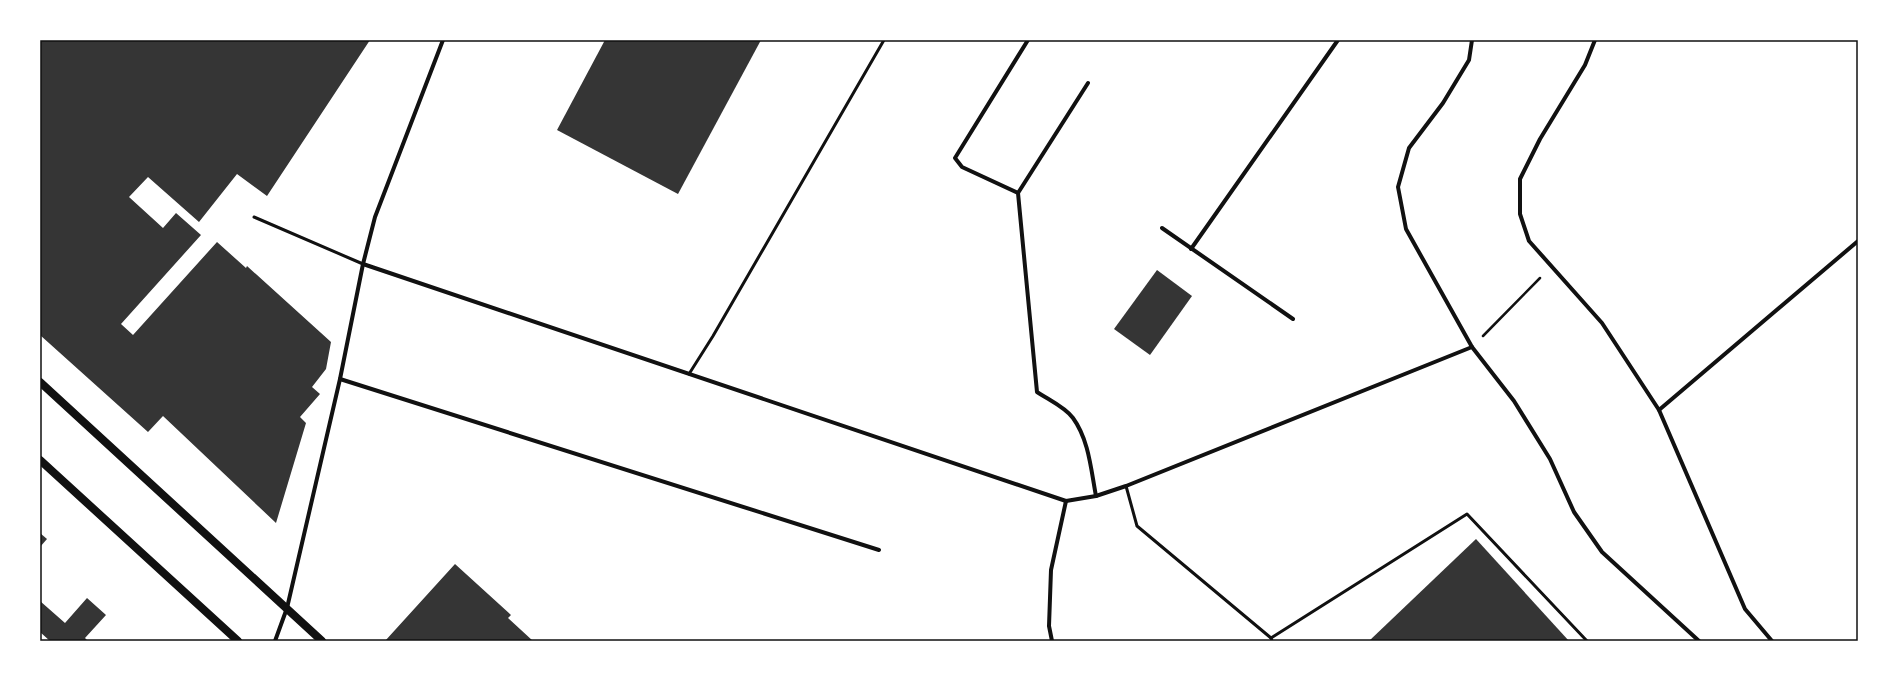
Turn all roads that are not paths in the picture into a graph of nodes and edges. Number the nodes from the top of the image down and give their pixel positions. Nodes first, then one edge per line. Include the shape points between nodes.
1 (443, 40) edge
2 (884, 40) edge
3 (1028, 40) edge
4 (1338, 40) edge
5 (1472, 40) edge
6 (1595, 40) edge
7 (1088, 83) dead end
8 (1018, 193) junction
9 (254, 217) dead end
10 (1162, 228) dead end
11 (1858, 241) edge
12 (1191, 249) junction
13 (363, 264) junction
14 (1293, 318) dead end
15 (1472, 347) junction
16 (689, 374) junction
17 (340, 378) junction
18 (40, 382) edge
19 (1659, 410) junction
20 (40, 460) edge
21 (1126, 486) junction
22 (1096, 496) junction
23 (1066, 501) junction
24 (879, 550) dead end
25 (287, 608) junction
26 (1272, 639) edge
27 (238, 641) edge
28 (275, 641) edge
29 (322, 641) edge
30 (1052, 641) edge
31 (1587, 641) edge
32 (1699, 641) edge
33 (1772, 641) edge

1 - 13 street via 375,217
2 - 16 lane
3 - 8 street via 955,158 962,167
4 - 12 street
5 - 15 street via 1469,60 1443,103 1409,148 1398,187 1406,229
6 - 19 street via 1585,65 1540,139 1520,179 1520,214 1529,241 1602,324
7 - 8 street
8 - 22 street via 1038,392 1073,418 1086,446
9 - 13 lane
10 - 12 street
11 - 19 street
12 - 14 street
13 - 16 street
13 - 17 street
15 - 21 street
15 - 32 street via 1514,401 1550,460 1574,512 1602,552
16 - 23 street
17 - 24 street
17 - 25 street
18 - 25 main road
19 - 33 street via 1745,609
20 - 27 main road
21 - 22 street
21 - 26 lane via 1137,526
22 - 23 street
23 - 30 street via 1051,570
25 - 28 street
25 - 29 main road
26 - 31 lane via 1467,514

